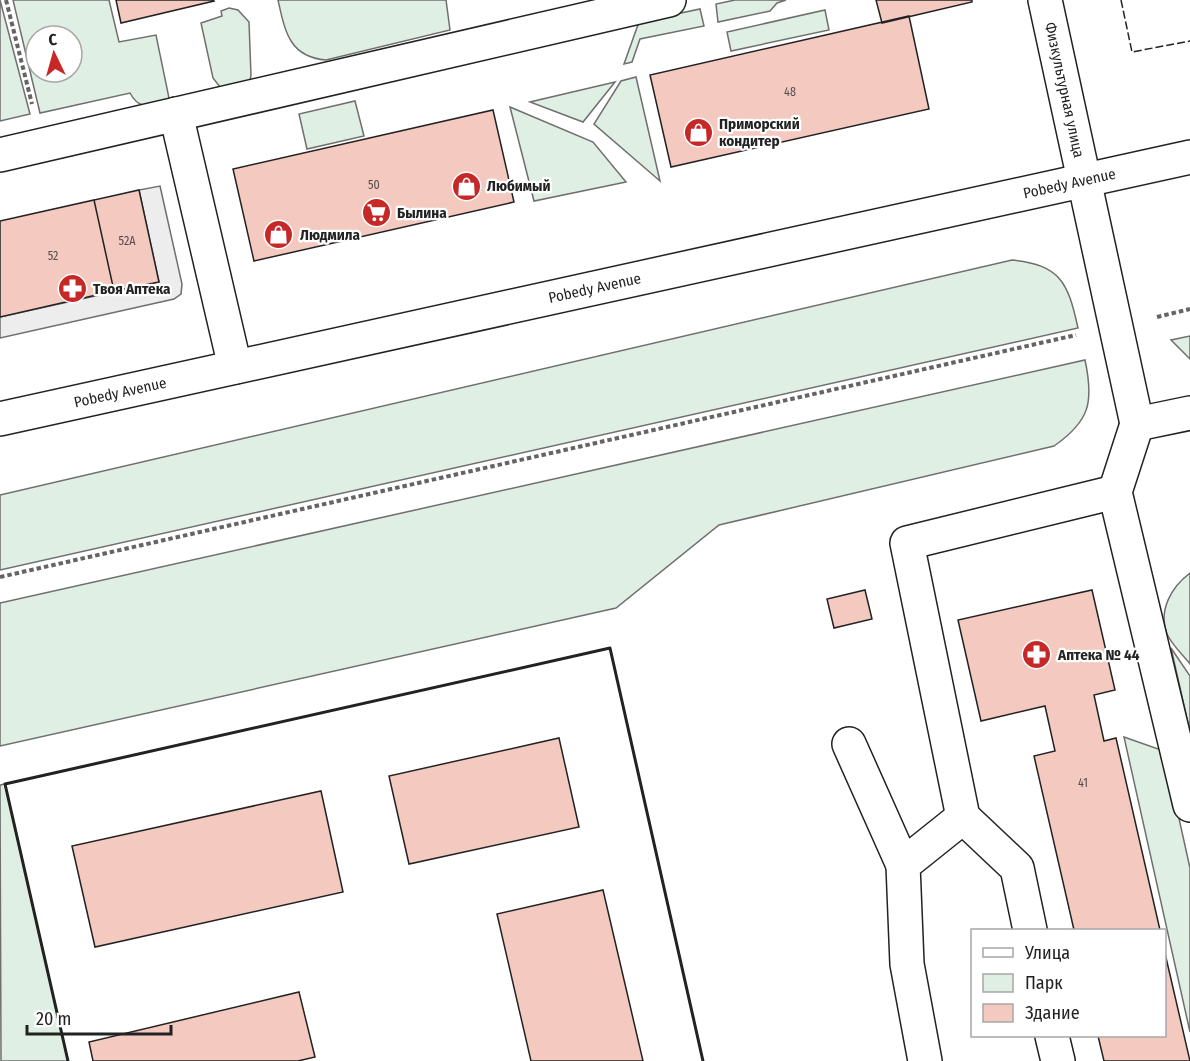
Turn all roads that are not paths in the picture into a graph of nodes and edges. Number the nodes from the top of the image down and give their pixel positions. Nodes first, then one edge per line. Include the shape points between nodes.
1 (669, 0) edge
2 (1045, 0) edge
3 (176, 114) junction
4 (0, 155) edge
5 (1190, 157) edge
6 (1085, 179) junction
7 (235, 367) junction
8 (1190, 413) edge
9 (0, 419) edge
10 (1137, 424) junction
11 (1114, 492) junction
12 (849, 744) dead end
13 (1190, 805) edge
14 (963, 817) junction
15 (903, 865) junction
16 (1030, 929) edge
17 (1052, 1037) edge
18 (926, 1061) edge
19 (1058, 1061) edge

1 - 3 main road
2 - 6 main road, Физкультурная улица
3 - 4 main road
3 - 7 main road
5 - 6 main road, Pobedy Avenue
6 - 7 main road, Pobedy Avenue
6 - 10 main road, Физкультурная улица
7 - 9 main road, Pobedy Avenue
8 - 10 main road
10 - 11 main road
11 - 13 main road
11 - 14 main road via 907,543
12 - 15 main road
14 - 15 main road
14 - 16 main road via 1017,868
15 - 18 main road via 906,964
17 - 19 main road

